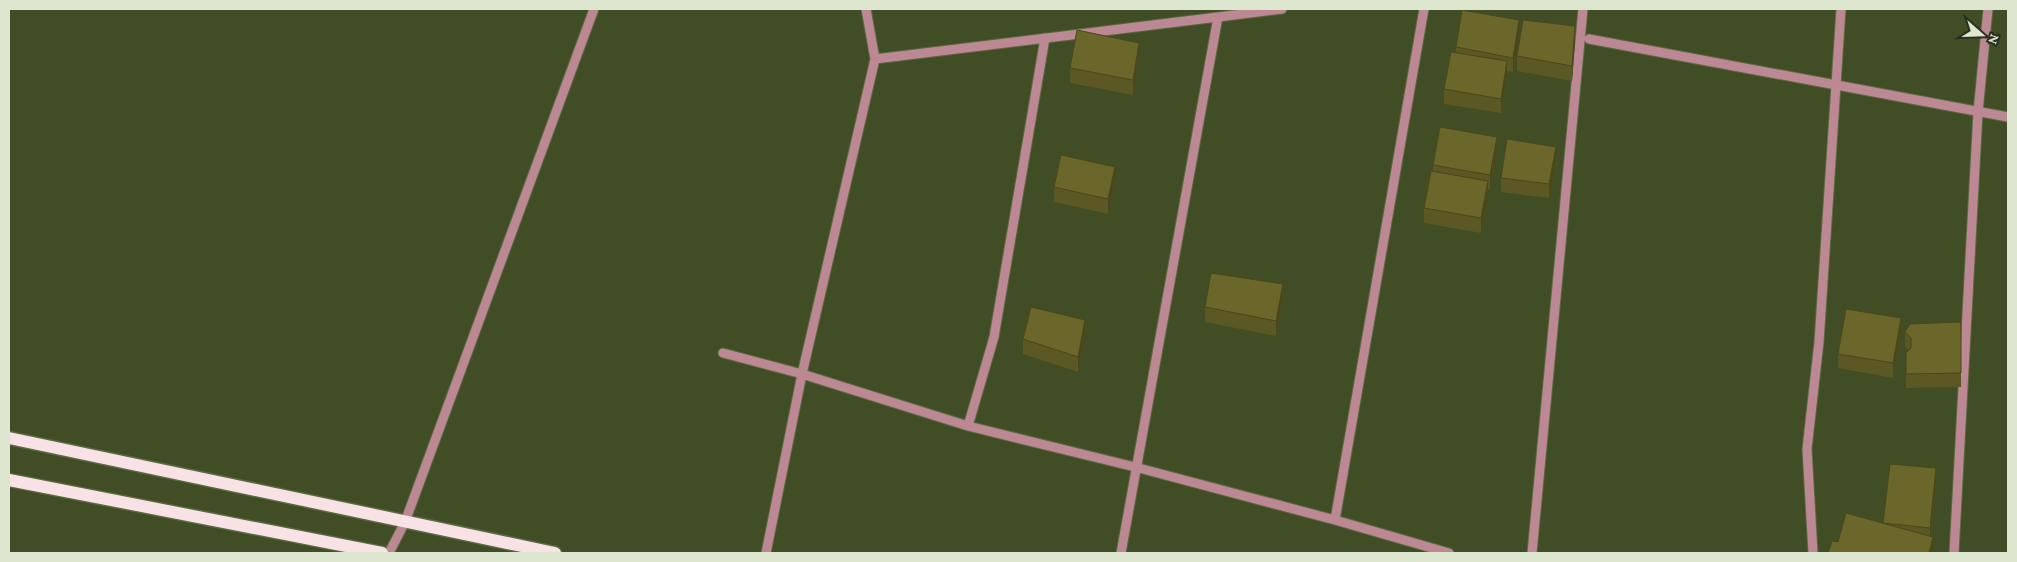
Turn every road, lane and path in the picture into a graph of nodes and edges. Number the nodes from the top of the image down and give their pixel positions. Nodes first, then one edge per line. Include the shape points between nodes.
1 (594, 9) edge
2 (866, 9) edge
3 (1282, 9) edge
4 (1424, 9) edge
5 (1583, 9) edge
6 (1841, 9) edge
7 (1988, 9) edge
8 (1218, 17) junction
9 (1045, 38) junction
10 (1589, 39) dead end
11 (874, 59) junction
12 (1836, 86) junction
13 (1978, 112) junction
14 (2008, 117) edge
15 (723, 353) dead end
16 (802, 374) junction
17 (968, 426) junction
18 (9, 438) edge
19 (1135, 467) junction
20 (9, 480) edge
21 (1335, 520) junction
22 (405, 522) junction
23 (382, 553) edge
24 (389, 553) edge
25 (555, 553) edge
26 (766, 553) edge
27 (1121, 553) edge
28 (1448, 553) edge
29 (1532, 553) edge
30 (1813, 553) edge
31 (1954, 553) edge

1 - 22 street
2 - 11 street
3 - 8 street
4 - 21 street
5 - 29 street
6 - 12 street
7 - 13 street
8 - 9 street
8 - 19 street
9 - 11 street
9 - 17 street via 994,336
10 - 12 street
11 - 16 street
12 - 13 street
12 - 30 street via 1819,342 1807,449
13 - 14 street
13 - 31 street
15 - 16 street
16 - 17 street
16 - 26 street
17 - 19 street
18 - 22 main road
19 - 21 street
19 - 27 street
20 - 23 main road
21 - 28 street
22 - 24 street
22 - 25 main road

